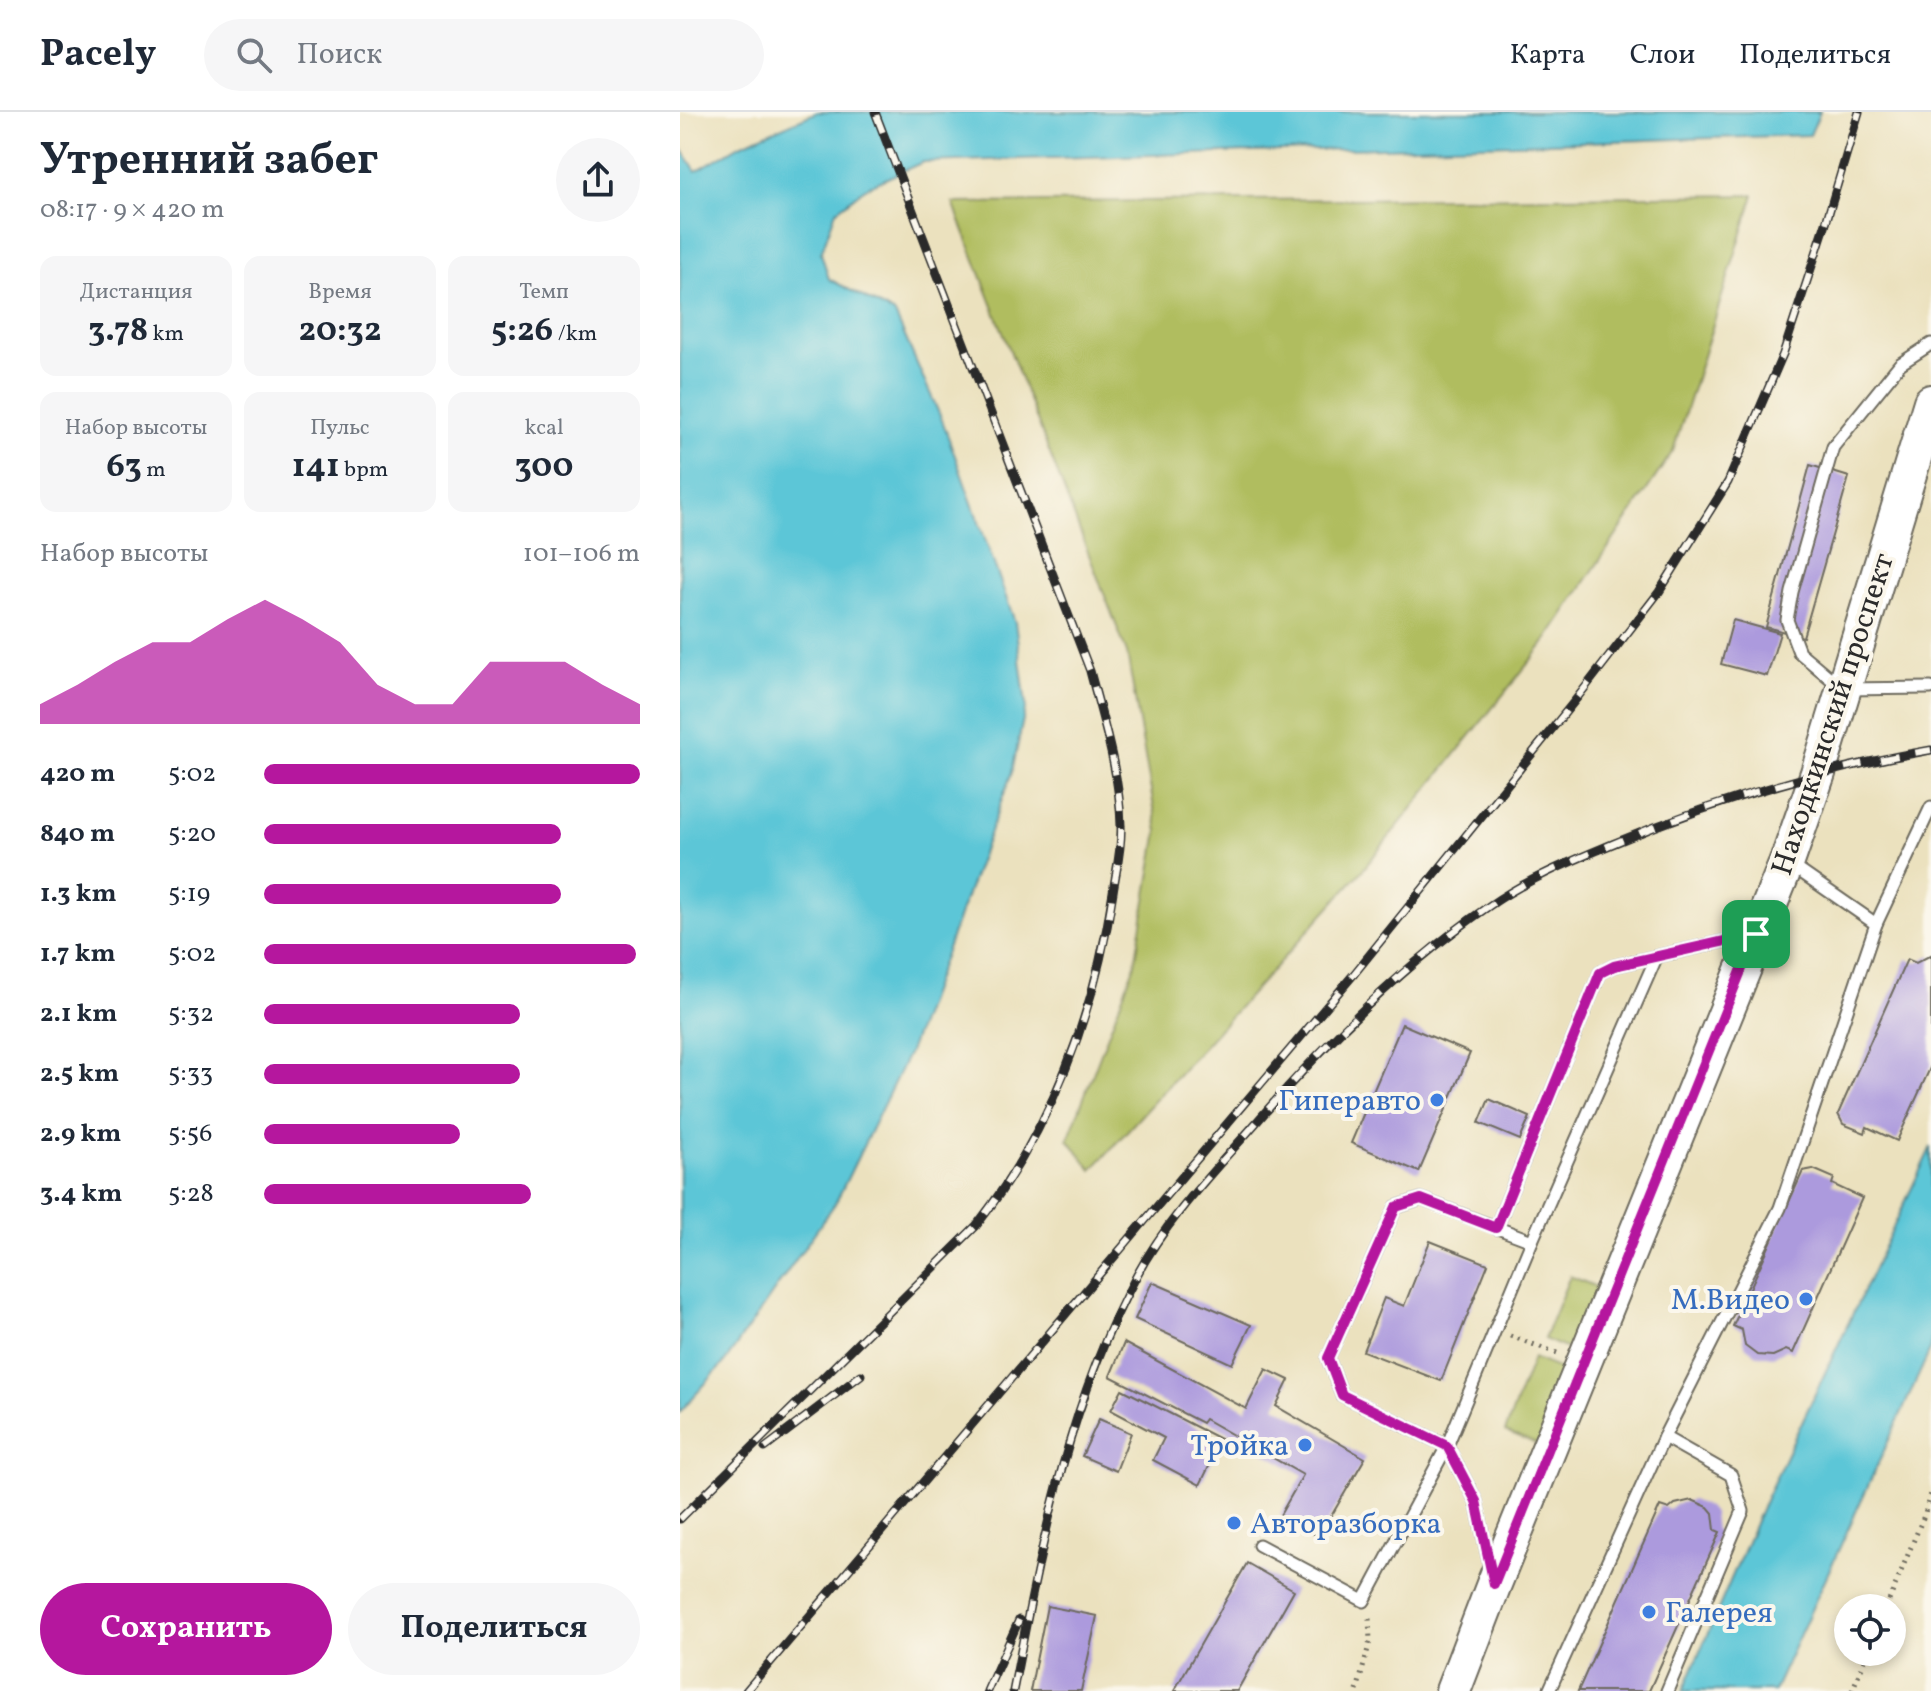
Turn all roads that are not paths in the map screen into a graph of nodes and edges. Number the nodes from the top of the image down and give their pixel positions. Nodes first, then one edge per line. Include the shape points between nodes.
1 (1931, 344) edge
2 (1931, 402) edge
3 (1931, 688) edge
4 (1843, 689) junction
5 (1931, 807) edge
6 (1787, 862) junction
7 (1876, 924) junction
8 (1756, 934) junction
9 (1656, 958) junction
10 (1496, 1228) junction
11 (1532, 1241) junction
12 (1664, 1437) junction
13 (1447, 1446) junction
14 (1259, 1545) dead end
15 (1494, 1584) junction
16 (1453, 1691) edge
17 (1549, 1691) edge
18 (1667, 1691) edge

1 - 4 lane via 1900,364 1833,447 1792,592 1787,620 1799,652
2 - 4 main road, Находкинский проспект
3 - 4 lane
4 - 6 main road, Находкинский проспект
5 - 7 lane
6 - 7 lane
6 - 8 main road, Находкинский проспект
7 - 12 lane via 1780,1208
8 - 9 lane
8 - 15 main road, Находкинский проспект
9 - 10 lane via 1600,973
9 - 11 lane
10 - 11 lane
10 - 13 lane via 1421,1199 1396,1207 1328,1358 1342,1395
11 - 13 lane
12 - 17 lane
12 - 18 lane via 1731,1475 1743,1511
13 - 14 lane via 1364,1601
13 - 15 lane via 1476,1501
15 - 16 main road, Находкинский проспект

